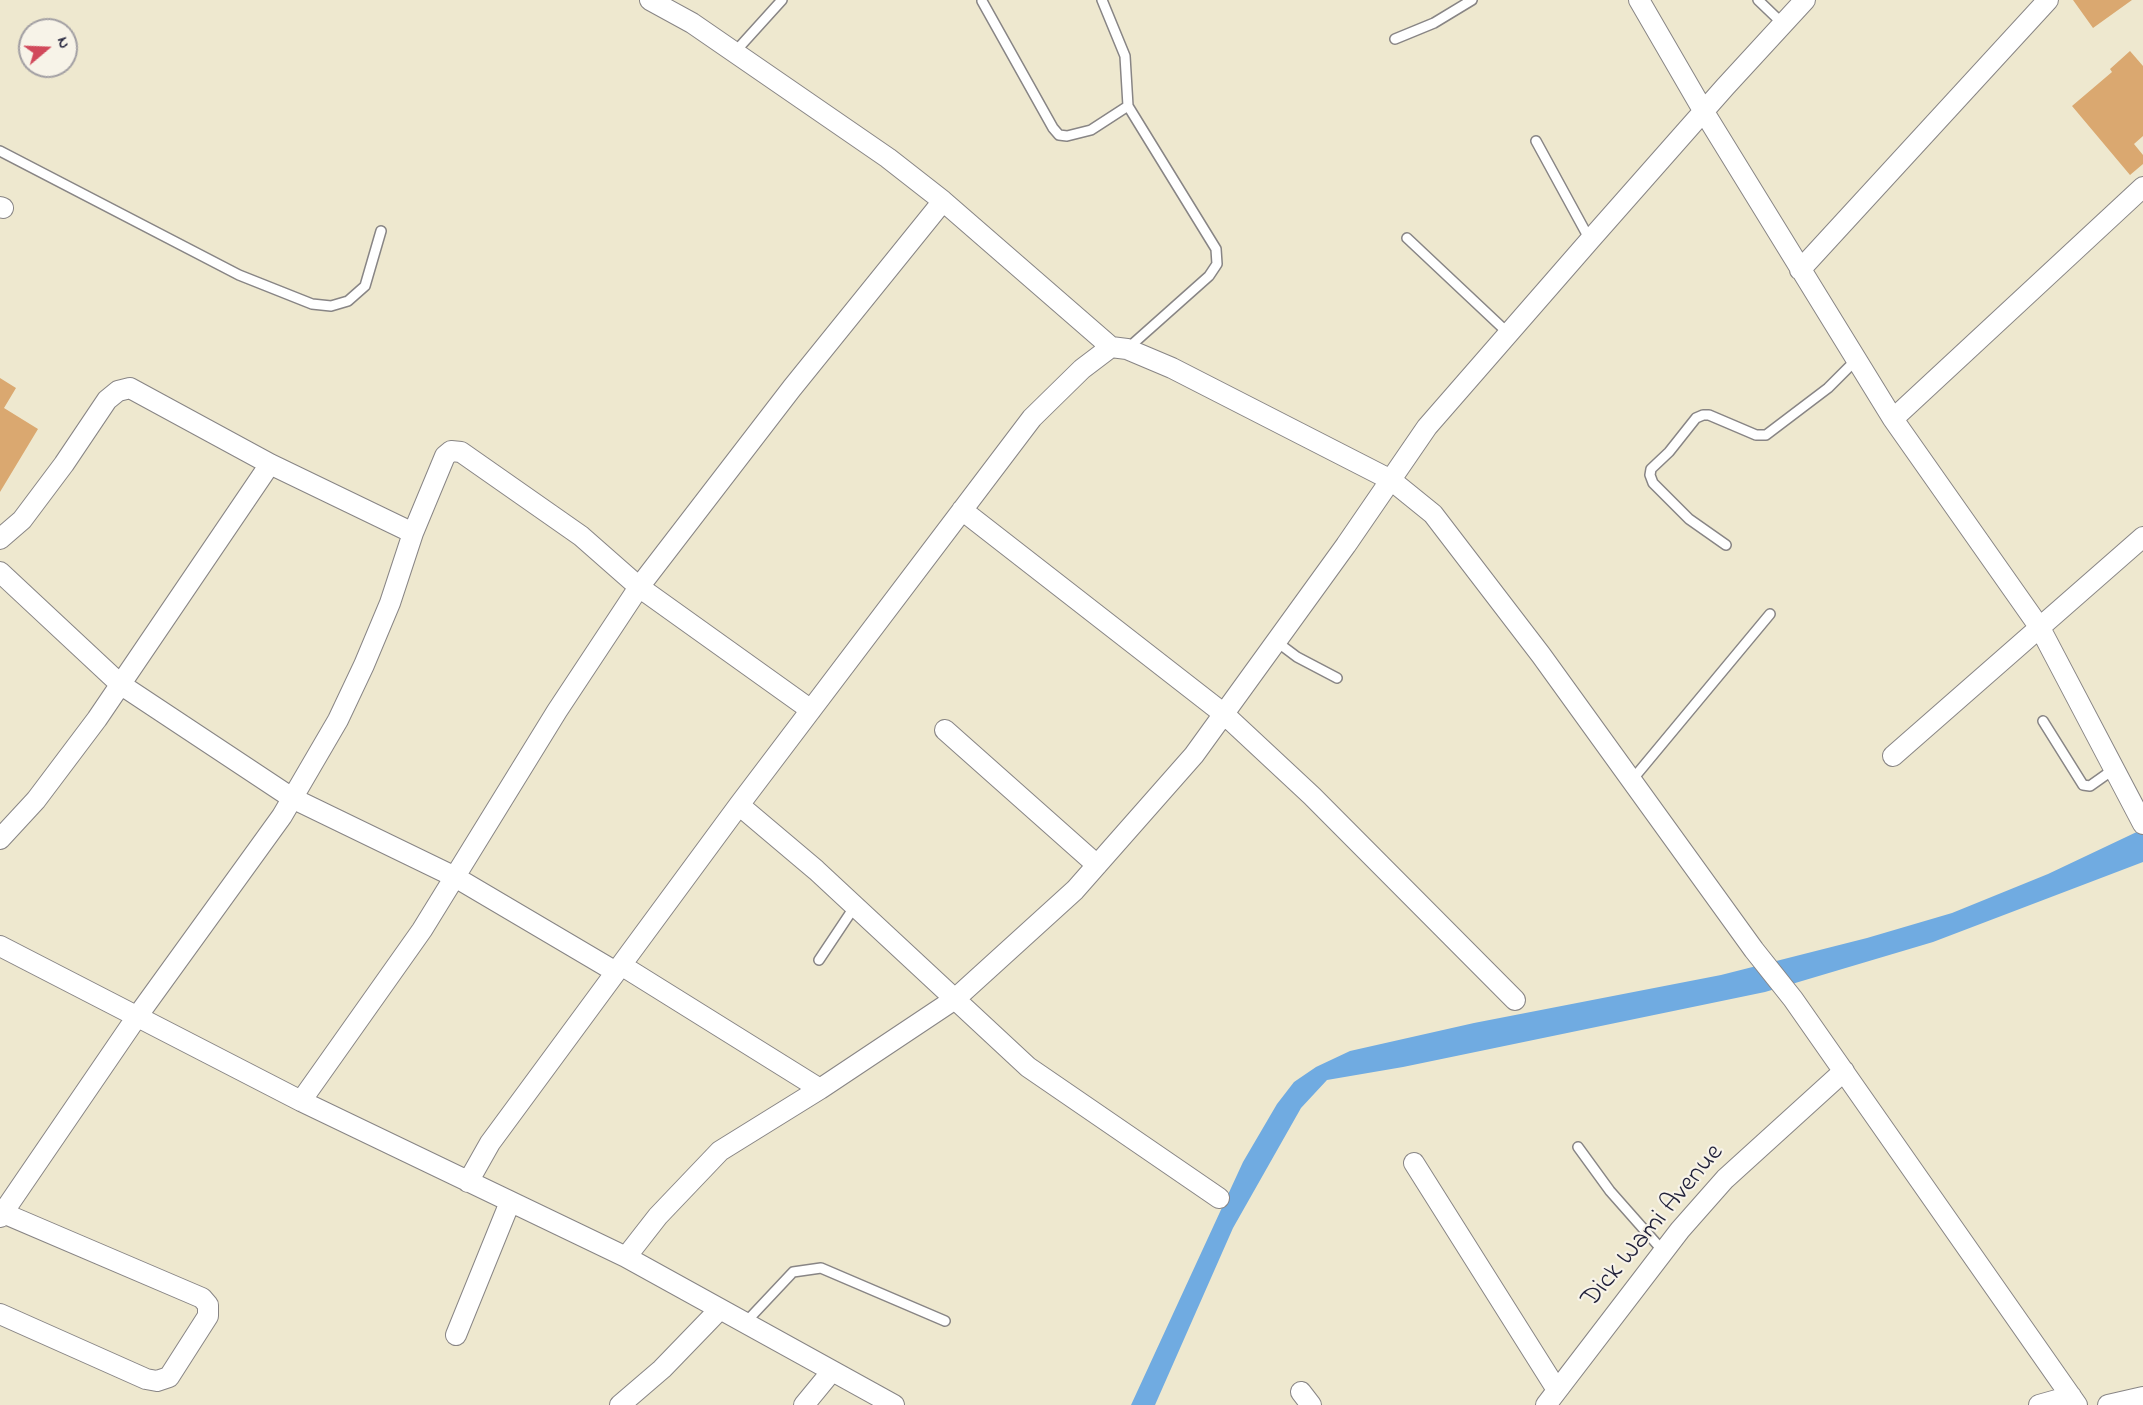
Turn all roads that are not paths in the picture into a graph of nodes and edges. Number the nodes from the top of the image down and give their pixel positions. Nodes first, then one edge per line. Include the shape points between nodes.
1 (650, 0) edge
2 (782, 0) edge
3 (1102, 0) edge
4 (1472, 0) edge
5 (1639, 0) edge
6 (1758, 0) edge
7 (1805, 0) edge
8 (2048, 0) edge
9 (982, 1) edge
10 (1783, 24) junction
11 (1395, 39) dead end
12 (734, 52) junction
13 (1128, 106) junction
14 (1704, 112) junction
15 (1536, 141) dead end
16 (0, 151) edge
17 (2143, 187) edge
18 (943, 201) junction
19 (381, 231) dead end
20 (1407, 238) dead end
21 (1590, 240) junction
22 (1800, 270) junction
23 (1508, 333) junction
24 (1119, 348) junction
25 (1856, 360) junction
26 (1893, 419) junction
27 (270, 464) junction
28 (1391, 480) junction
29 (962, 510) junction
30 (413, 533) junction
31 (2143, 537) edge
32 (0, 539) edge
33 (1726, 545) dead end
34 (0, 572) edge
35 (639, 586) junction
36 (1770, 614) dead end
37 (2040, 628) junction
38 (1277, 642) junction
39 (1337, 678) dead end
40 (120, 684) junction
41 (811, 710) junction
42 (1224, 714) junction
43 (2043, 721) dead end
44 (945, 730) dead end
45 (1893, 756) dead end
46 (2114, 769) junction
47 (1632, 780) junction
48 (292, 798) junction
49 (739, 805) junction
50 (2142, 823) edge
51 (1, 835) edge
52 (1098, 865) junction
53 (455, 877) junction
54 (855, 906) junction
55 (0, 946) edge
56 (819, 960) dead end
57 (618, 969) junction
58 (955, 999) junction
59 (1515, 1000) dead end
60 (136, 1018) junction
61 (1844, 1071) junction
62 (820, 1089) junction
63 (301, 1101) junction
64 (1578, 1147) dead end
65 (1414, 1163) dead end
66 (468, 1182) junction
67 (1219, 1198) dead end
68 (510, 1202) junction
69 (1, 1215) edge
70 (1663, 1251) junction
71 (626, 1257) junction
72 (720, 1309) junction
73 (0, 1314) edge
74 (945, 1321) dead end
75 (745, 1323) junction
76 (456, 1335) dead end
77 (832, 1371) junction
78 (2143, 1397) edge
79 (1551, 1398) edge
80 (2074, 1400) edge
81 (620, 1405) edge
82 (804, 1405) edge
83 (894, 1405) edge
84 (2039, 1405) edge
85 (2108, 1405) edge

1 - 12 street
2 - 12 lane
3 - 13 lane via 1125,56
4 - 11 lane via 1434,23
5 - 14 street
6 - 10 lane
7 - 10 street
8 - 22 street
9 - 13 lane via 1059,135 1090,130
10 - 14 street
12 - 18 street via 888,158
13 - 24 lane via 1216,249 1217,264 1209,276
14 - 21 street
14 - 22 street
15 - 21 lane
16 - 19 lane via 239,275 312,304 331,306 348,301 365,286
17 - 26 street
18 - 24 street
18 - 35 street
20 - 23 lane
21 - 23 street
22 - 25 street
23 - 28 street via 1427,427
24 - 28 street via 1172,368
24 - 29 street via 1082,369 1032,418
25 - 26 street
25 - 33 lane via 1828,388 1766,435 1756,435 1703,415 1650,469 1653,483 1689,519
26 - 37 street
27 - 30 street
27 - 32 street via 130,388 118,391 106,400 22,520
27 - 40 street
28 - 38 street
28 - 47 street via 1433,514
29 - 41 street
29 - 42 street
30 - 35 street via 446,456 451,451 461,452 581,536
30 - 48 street via 364,665 338,720
31 - 37 street
34 - 40 street
35 - 41 street
35 - 53 street
36 - 47 lane
37 - 45 street
37 - 46 street
38 - 39 lane
38 - 42 street
40 - 48 street
40 - 51 street via 36,800
41 - 49 street
42 - 52 street via 1194,755
42 - 59 street via 1312,796
43 - 46 lane via 2083,785 2090,786
44 - 52 street
46 - 50 street
47 - 61 street
48 - 53 street
48 - 60 street
49 - 54 street
49 - 57 street
52 - 58 street
53 - 57 street
53 - 63 street
54 - 56 lane
54 - 58 street
55 - 60 street
57 - 62 street
57 - 66 street via 490,1143
58 - 62 street
58 - 67 street via 1028,1067
60 - 63 street
60 - 69 street
61 - 70 street, Dick Wami Avenue via 1725,1179
61 - 80 street
62 - 71 street via 720,1151 658,1216
63 - 66 street
64 - 70 lane via 1610,1191
65 - 79 street
66 - 68 street
68 - 71 street
68 - 76 street
69 - 73 street via 202,1298 208,1305 208,1316 169,1377 157,1382
70 - 79 street, Dick Wami Avenue
71 - 72 street
72 - 75 street
72 - 81 street via 662,1369
74 - 75 lane via 821,1268 793,1272
75 - 77 street
77 - 82 street
77 - 83 street
78 - 85 street
80 - 84 street

